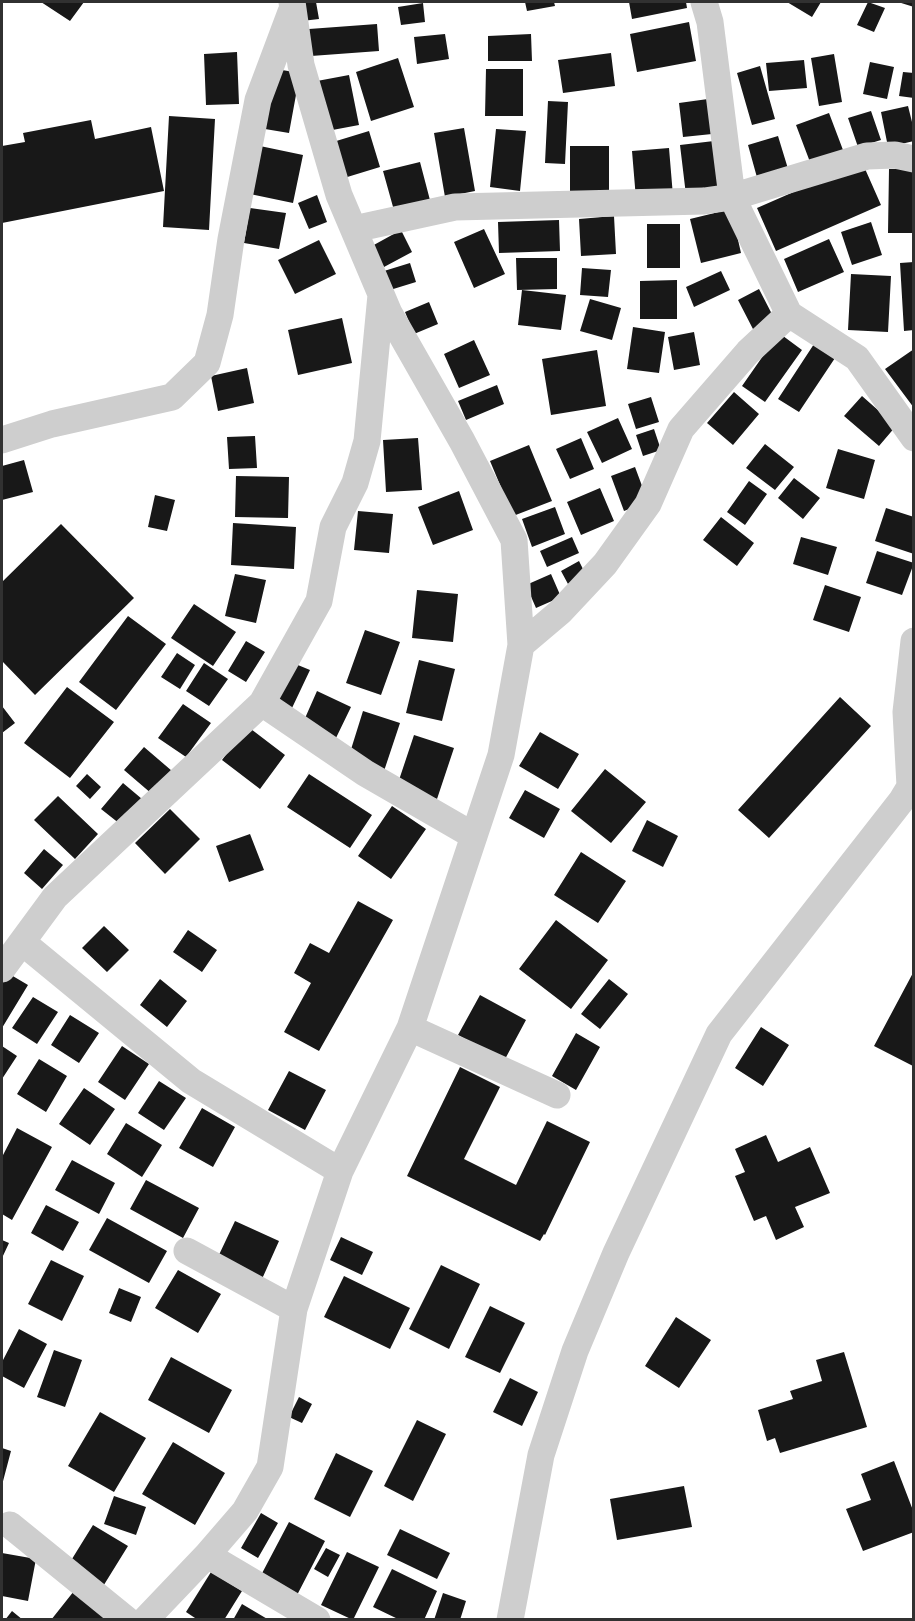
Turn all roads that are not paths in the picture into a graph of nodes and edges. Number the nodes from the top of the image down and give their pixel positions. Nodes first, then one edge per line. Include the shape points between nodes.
1 (704, 2) edge
2 (292, 5) edge
3 (914, 159) edge
4 (732, 197) junction
5 (354, 229) junction
6 (381, 294) junction
7 (789, 314) junction
8 (914, 438) edge
9 (2, 440) edge
10 (914, 640) edge
11 (521, 645) junction
12 (262, 703) junction
13 (912, 783) edge
14 (474, 836) junction
15 (22, 942) junction
16 (2, 969) edge
17 (411, 1028) junction
18 (557, 1095) dead end
19 (340, 1171) junction
20 (187, 1251) dead end
21 (294, 1309) junction
22 (10, 1525) dead end
23 (207, 1555) junction
24 (127, 1620) edge
25 (145, 1620) edge
26 (317, 1620) edge
27 (510, 1620) edge

1 - 4 street via 710,22
2 - 5 street via 301,65 339,195
2 - 9 street via 258,100 220,315 207,363 172,397 52,424
3 - 4 street via 867,156
4 - 5 street via 455,207
4 - 7 street
5 - 6 street
6 - 11 street via 514,540
6 - 12 street via 367,441 355,483 333,527 319,601
7 - 8 street via 857,358
7 - 11 street via 748,352 681,429 648,504 605,564 560,612
10 - 13 street via 906,712
11 - 14 street via 501,755
12 - 14 street via 365,773
12 - 15 street via 55,897
13 - 27 street via 719,1034 575,1350 542,1455
14 - 17 street
15 - 16 street
15 - 19 street via 191,1081
17 - 18 street
17 - 19 street
19 - 21 street
20 - 21 street
21 - 23 street via 270,1467 245,1511
22 - 24 street
23 - 25 street
23 - 26 street

